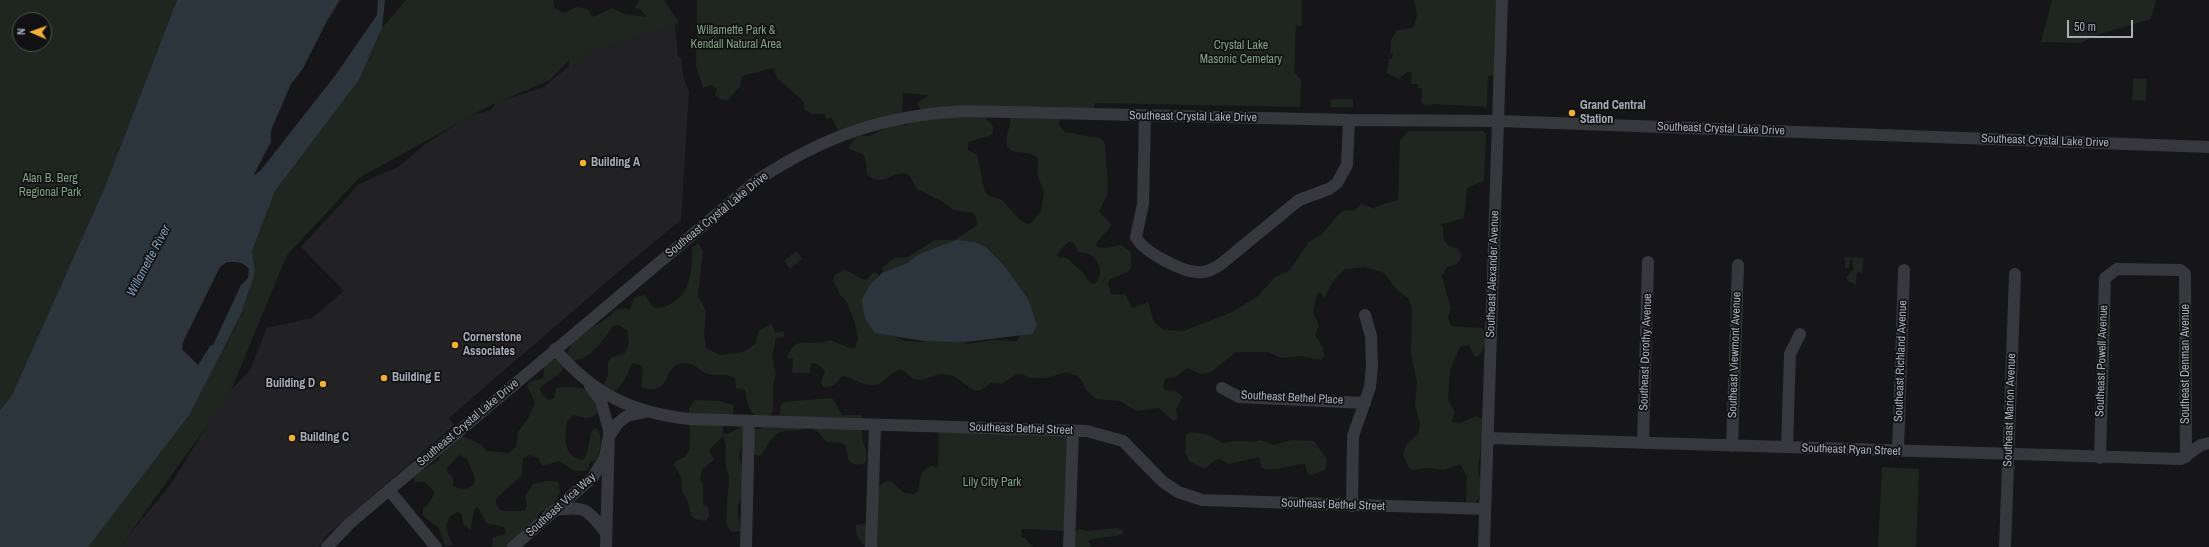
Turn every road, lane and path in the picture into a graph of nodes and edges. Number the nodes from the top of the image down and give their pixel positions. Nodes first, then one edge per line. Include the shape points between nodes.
1 (1502, 0) edge
2 (1145, 116) junction
3 (1349, 120) junction
4 (1499, 121) junction
5 (2209, 147) edge
6 (1648, 262) dead end
7 (1738, 265) dead end
8 (1904, 270) dead end
9 (2117, 270) joint
10 (2015, 274) dead end
11 (1365, 315) dead end
12 (1800, 334) dead end
13 (555, 350) junction
14 (582, 378) junction
15 (1222, 388) dead end
16 (1365, 403) junction
17 (645, 412) junction
18 (749, 421) junction
19 (875, 425) junction
20 (1072, 430) junction
21 (609, 436) junction
22 (1488, 438) junction
23 (1643, 442) junction
24 (2209, 443) edge
25 (1732, 446) junction
26 (1787, 447) junction
27 (1898, 451) junction
28 (2008, 455) junction
29 (2100, 458) junction
30 (2186, 458) junction
31 (388, 490) junction
32 (1352, 506) junction
33 (1485, 509) junction
34 (555, 510) junction
35 (606, 533) junction
36 (327, 547) edge
37 (436, 547) edge
38 (513, 547) edge
39 (606, 547) edge
40 (746, 547) edge
41 (871, 547) edge
42 (1070, 547) edge
43 (1484, 547) edge
44 (2005, 547) edge

1 - 4 street, Southeast Alexander Avenue
2 - 3 street, Southeast Crystal Lake Drive
2 - 3 street via 1143,204 1136,237 1142,246 1176,266 1196,272 1213,269 1221,264 1299,200 1329,189 1337,183 1347,165
2 - 13 street, Southeast Crystal Lake Drive via 966,111 932,113 898,118 841,135 811,148 756,181
3 - 4 street, Southeast Crystal Lake Drive
4 - 5 street, Southeast Crystal Lake Drive
4 - 22 street, Southeast Alexander Avenue
6 - 23 street, Southeast Dorothy Avenue
7 - 25 street, Southeast Viewmont Avenue
8 - 27 street, Southeast Richland Avenue
9 - 29 street, Southeast Powell Avenue via 2105,278
9 - 30 street, Southeast Denman Avenue via 2180,270 2186,278
10 - 28 street, Southeast Marion Avenue
11 - 16 street via 1370,336 1372,366
12 - 26 street via 1790,354
13 - 14 street, Southeast Bethel Street
13 - 31 street, Southeast Crystal Lake Drive
14 - 17 street, Southeast Bethel Street via 616,399
14 - 21 street via 601,402
15 - 16 street, Southeast Bethel Place via 1239,397
16 - 32 street via 1354,436
17 - 18 street, Southeast Bethel Street via 690,419
17 - 21 street via 626,416
18 - 19 street, Southeast Bethel Street
18 - 40 street
19 - 20 street, Southeast Bethel Street
19 - 41 street
20 - 32 street, Southeast Bethel Street via 1087,431 1123,441 1162,481 1191,497 1214,502
20 - 42 street
21 - 34 street, Southeast Vica Way via 607,452 596,474
21 - 35 street
22 - 23 street, Southeast Ryan Street
22 - 33 street, Southeast Alexander Avenue
23 - 25 street, Southeast Ryan Street
24 - 30 street via 2200,445
25 - 26 street, Southeast Ryan Street
26 - 27 street, Southeast Ryan Street
27 - 28 street, Southeast Ryan Street
28 - 29 street, Southeast Ryan Street
28 - 44 street, Southeast Marion Avenue
29 - 30 street, Southeast Ryan Street
31 - 36 street, Southeast Crystal Lake Drive
31 - 37 street
32 - 33 street, Southeast Bethel Street
33 - 43 street, Southeast Alexander Avenue
34 - 35 street via 583,509 596,518
34 - 38 street, Southeast Vica Way
35 - 39 street

